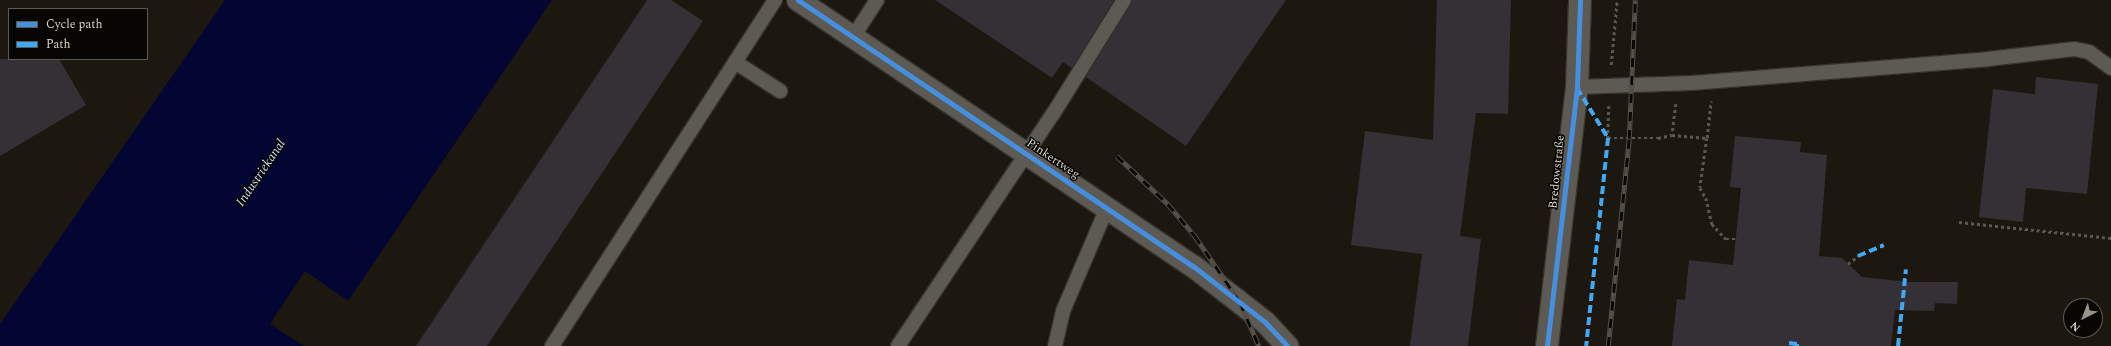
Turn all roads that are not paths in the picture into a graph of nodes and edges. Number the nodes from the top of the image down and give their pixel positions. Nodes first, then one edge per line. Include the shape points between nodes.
1 (775, 0) edge
2 (798, 0) edge
3 (877, 0) edge
4 (1124, 0) edge
5 (1580, 0) edge
6 (854, 37) junction
7 (735, 62) junction
8 (2111, 68) edge
9 (1577, 87) junction
10 (780, 91) dead end
11 (1027, 154) junction
12 (1107, 208) junction
13 (1057, 345) edge
14 (552, 346) edge
15 (898, 346) edge
16 (1288, 346) edge
17 (1547, 346) edge

1 - 7 lane
2 - 6 street, Pinkertweg
3 - 6 lane
4 - 11 lane
5 - 9 street, Bredowstraße
6 - 11 street, Pinkertweg
7 - 10 lane
7 - 14 lane
8 - 9 lane via 2089,52 2074,49 1988,59 1713,81
9 - 17 street, Bredowstraße
11 - 12 street, Pinkertweg
11 - 15 lane
12 - 13 lane via 1063,310
12 - 16 street, Pinkertweg via 1228,293 1265,322

